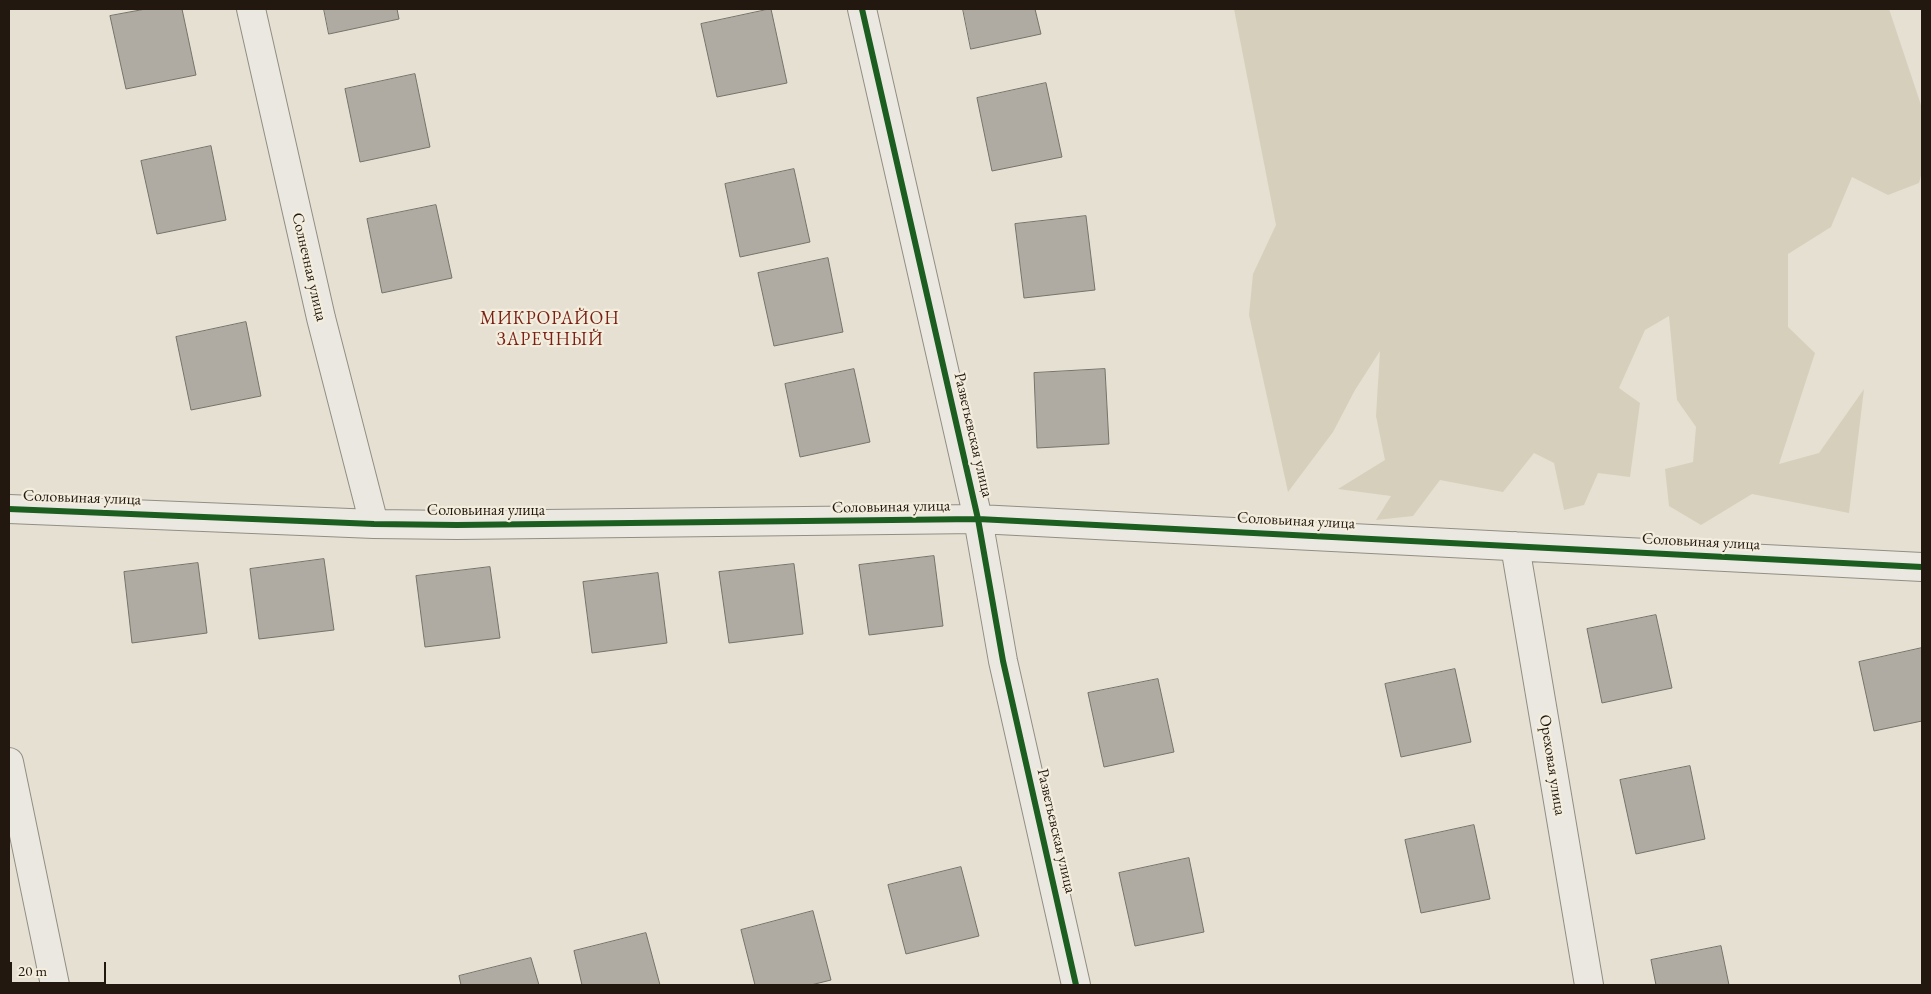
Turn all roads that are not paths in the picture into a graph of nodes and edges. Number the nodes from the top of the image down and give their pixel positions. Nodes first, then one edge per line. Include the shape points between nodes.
1 (251, 9) edge
2 (862, 9) edge
3 (9, 509) edge
4 (978, 519) junction
5 (374, 524) junction
6 (1515, 546) junction
7 (1922, 567) edge
8 (9, 762) edge
9 (1068, 983) edge
10 (55, 985) edge
11 (1589, 985) edge

1 - 5 street, Солнечная улица via 320,318
2 - 4 street, Разветьевская улица
3 - 5 street, Соловьиная улица
4 - 5 street, Соловьиная улица
4 - 6 street, Соловьиная улица
4 - 9 street, Разветьевская улица
6 - 7 street, Соловьиная улица
6 - 11 street, Ореховая улица
8 - 10 street

